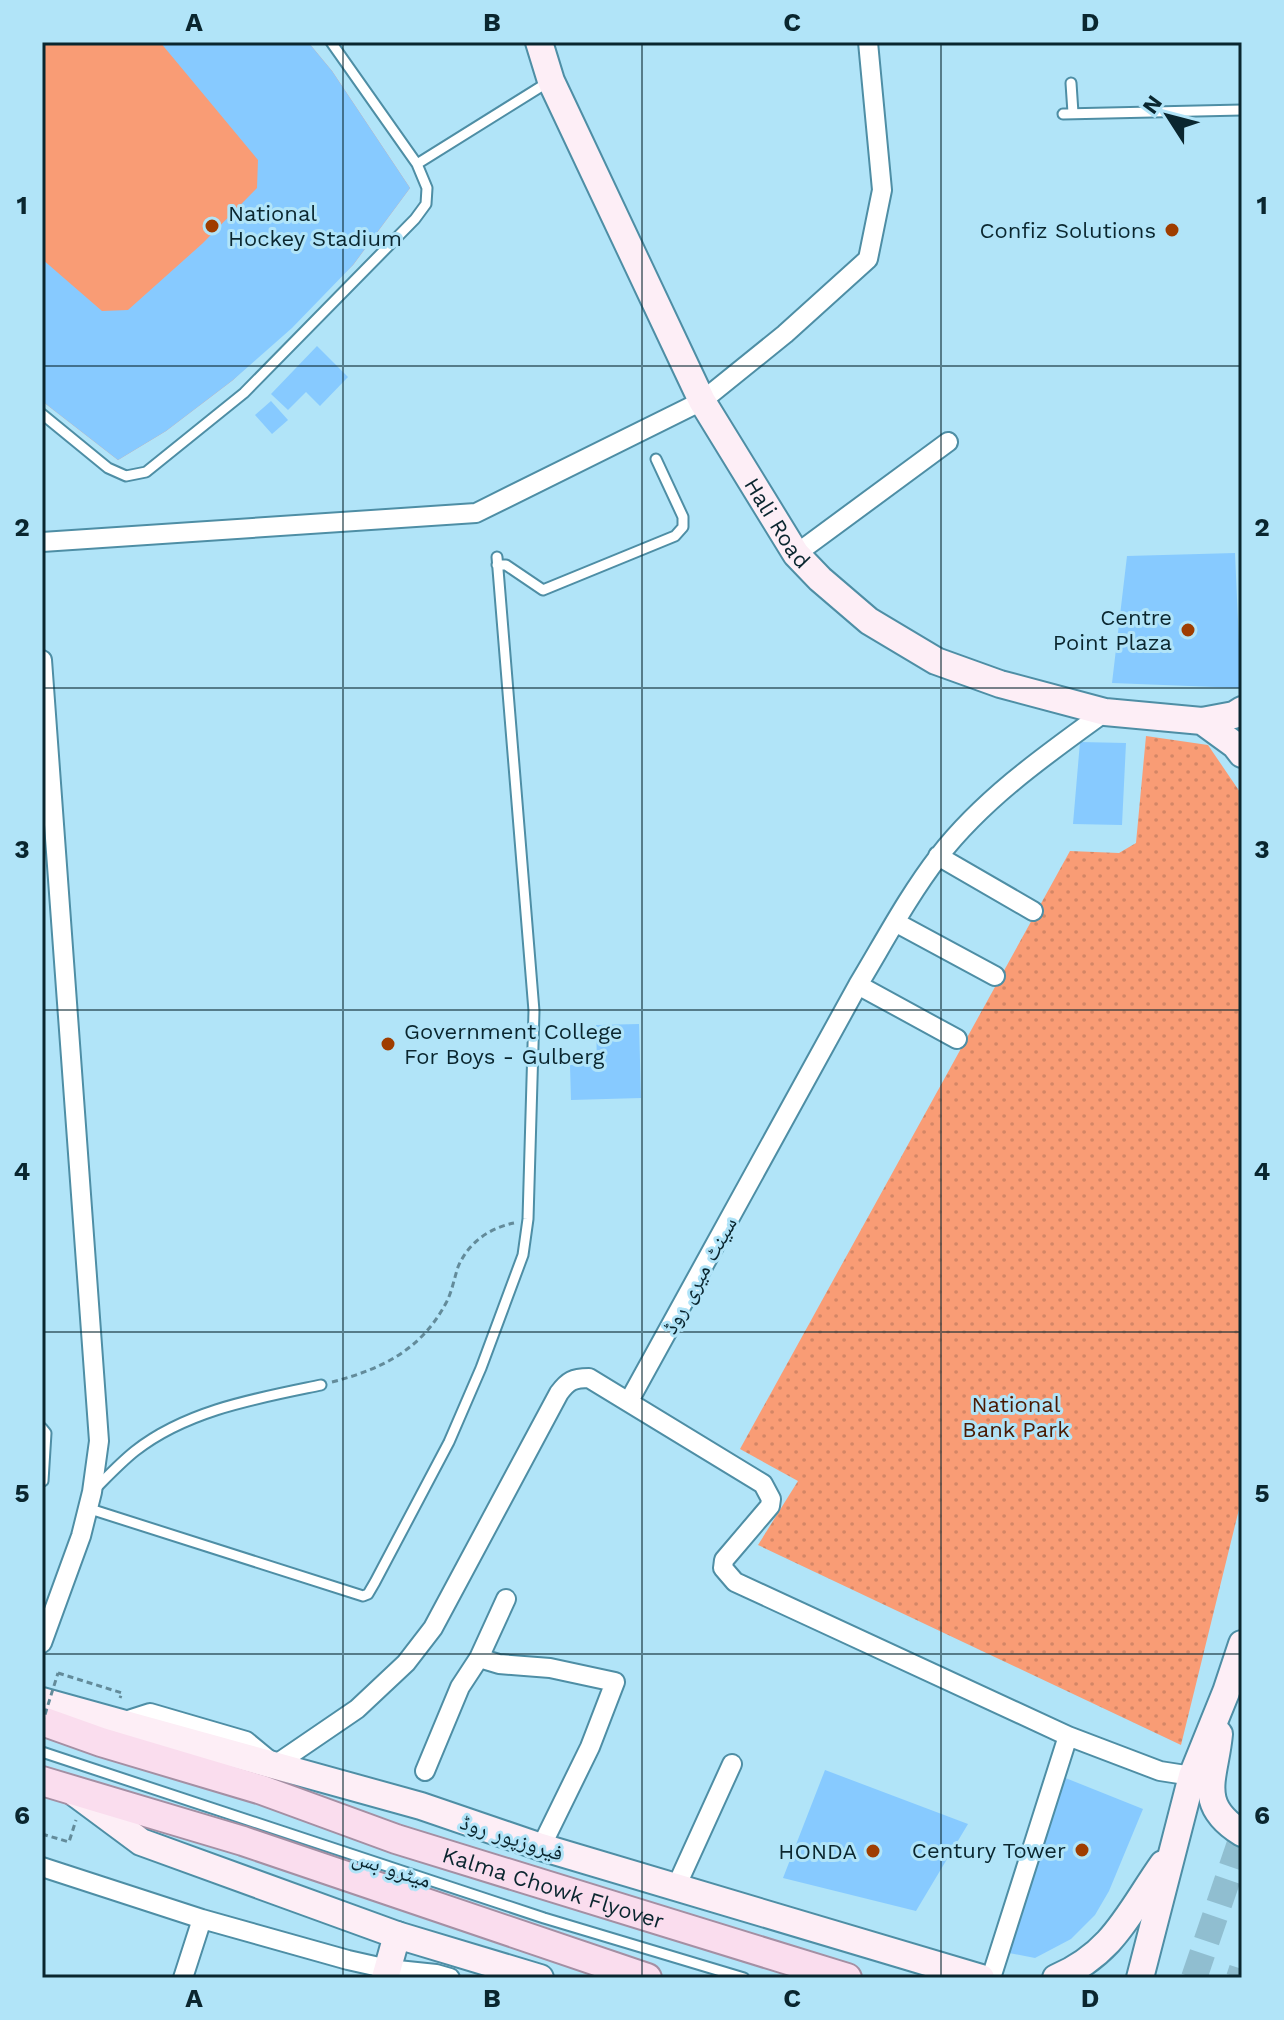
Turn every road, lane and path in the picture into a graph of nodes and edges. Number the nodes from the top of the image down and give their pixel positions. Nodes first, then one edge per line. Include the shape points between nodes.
1 (331, 42) edge
2 (539, 42) edge
3 (868, 42) edge
4 (551, 81) junction
5 (1071, 83) dead end
6 (1242, 110) edge
7 (417, 164) junction
8 (702, 401) junction
9 (42, 414) edge
10 (948, 442) dead end
11 (656, 459) dead end
12 (42, 542) edge
13 (796, 554) junction
14 (42, 660) edge
15 (1242, 710) edge
16 (1105, 712) junction
17 (1202, 721) junction
18 (1242, 754) edge
19 (938, 856) junction
20 (1033, 911) dead end
21 (895, 922) junction
22 (995, 976) dead end
23 (858, 985) junction
24 (957, 1039) dead end
25 (528, 1219) junction
26 (321, 1385) joint
27 (629, 1401) junction
28 (42, 1428) edge
29 (43, 1481) edge
30 (90, 1500) junction
31 (506, 1599) dead end
32 (42, 1643) edge
33 (1242, 1644) edge
34 (479, 1658) junction
35 (1226, 1692) junction
36 (122, 1693) dead end
37 (42, 1701) edge
38 (42, 1722) edge
39 (1068, 1736) junction
40 (42, 1752) edge
41 (732, 1764) dead end
42 (425, 1771) dead end
43 (1192, 1776) junction
44 (269, 1777) junction
45 (42, 1781) edge
46 (71, 1790) junction
47 (1242, 1833) edge
48 (42, 1834) edge
49 (69, 1842) dead end
50 (541, 1847) junction
51 (1174, 1848) junction
52 (42, 1867) edge
53 (676, 1887) junction
54 (202, 1919) junction
55 (397, 1935) junction
56 (1147, 1971) edge
57 (386, 1974) edge
58 (183, 1978) edge
59 (450, 1978) edge
60 (540, 1978) edge
61 (647, 1978) edge
62 (744, 1978) edge
63 (847, 1978) edge
64 (981, 1978) edge
65 (991, 1978) edge
66 (1056, 1978) edge

1 - 7 lane
2 - 4 main road, Hali Road
3 - 8 street via 882,190 868,259
4 - 7 lane
4 - 8 main road, Hali Road
5 - 6 lane via 1068,114
7 - 9 lane via 427,188 426,204 415,219 244,393 146,472 126,476 108,468
8 - 12 street via 476,513
8 - 13 main road, Hali Road
10 - 13 street
11 - 25 lane via 683,517 675,536 543,590 497,561 534,1011
13 - 16 main road, Hali Road via 869,621 936,661
14 - 30 street via 99,1441
15 - 17 main road
16 - 17 main road, Hali Road
16 - 19 street, سینٹ میری روڈ via 1034,763
17 - 18 main road
19 - 20 street
19 - 21 street, سینٹ میری روڈ
21 - 22 street
21 - 23 street, سینٹ میری روڈ
23 - 24 street
23 - 27 street, سینٹ میری روڈ
25 - 26 path via 492,1229 471,1245 447,1302 421,1337 368,1373
25 - 30 lane via 523,1255 476,1381 368,1594
26 - 30 lane via 200,1416 136,1450
27 - 39 street via 769,1490 770,1506 724,1560 723,1568 735,1582
27 - 44 street via 589,1378 568,1382 433,1628 406,1663 357,1709
28 - 29 lane
30 - 32 street
31 - 34 street
33 - 35 main road
34 - 42 street via 460,1687
34 - 50 street via 615,1682
35 - 43 main road
35 - 47 main road via 1210,1798
36 - 38 path, bridge via 58,1673
37 - 44 main road, فیروزپور روڈ
38 - 44 main road, فیروزپور روڈ via 101,1742
39 - 43 street via 1160,1771
39 - 65 street
40 - 62 lane, میٹرو بس via 544,1918
41 - 53 street
43 - 51 main road
44 - 50 main road, فیروزپور روڈ via 421,1806
44 - 63 main road, Kalma Chowk Flyover via 396,1839
45 - 46 main road
46 - 55 main road via 141,1842
46 - 61 main road via 243,1841
48 - 49 path
50 - 53 main road, فیروزپور روڈ
51 - 56 main road
51 - 66 main road via 1109,1944 1082,1967
52 - 54 street
53 - 64 main road, فیروزپور روڈ
54 - 57 street
54 - 58 street
55 - 57 main road
55 - 60 main road
57 - 59 street

